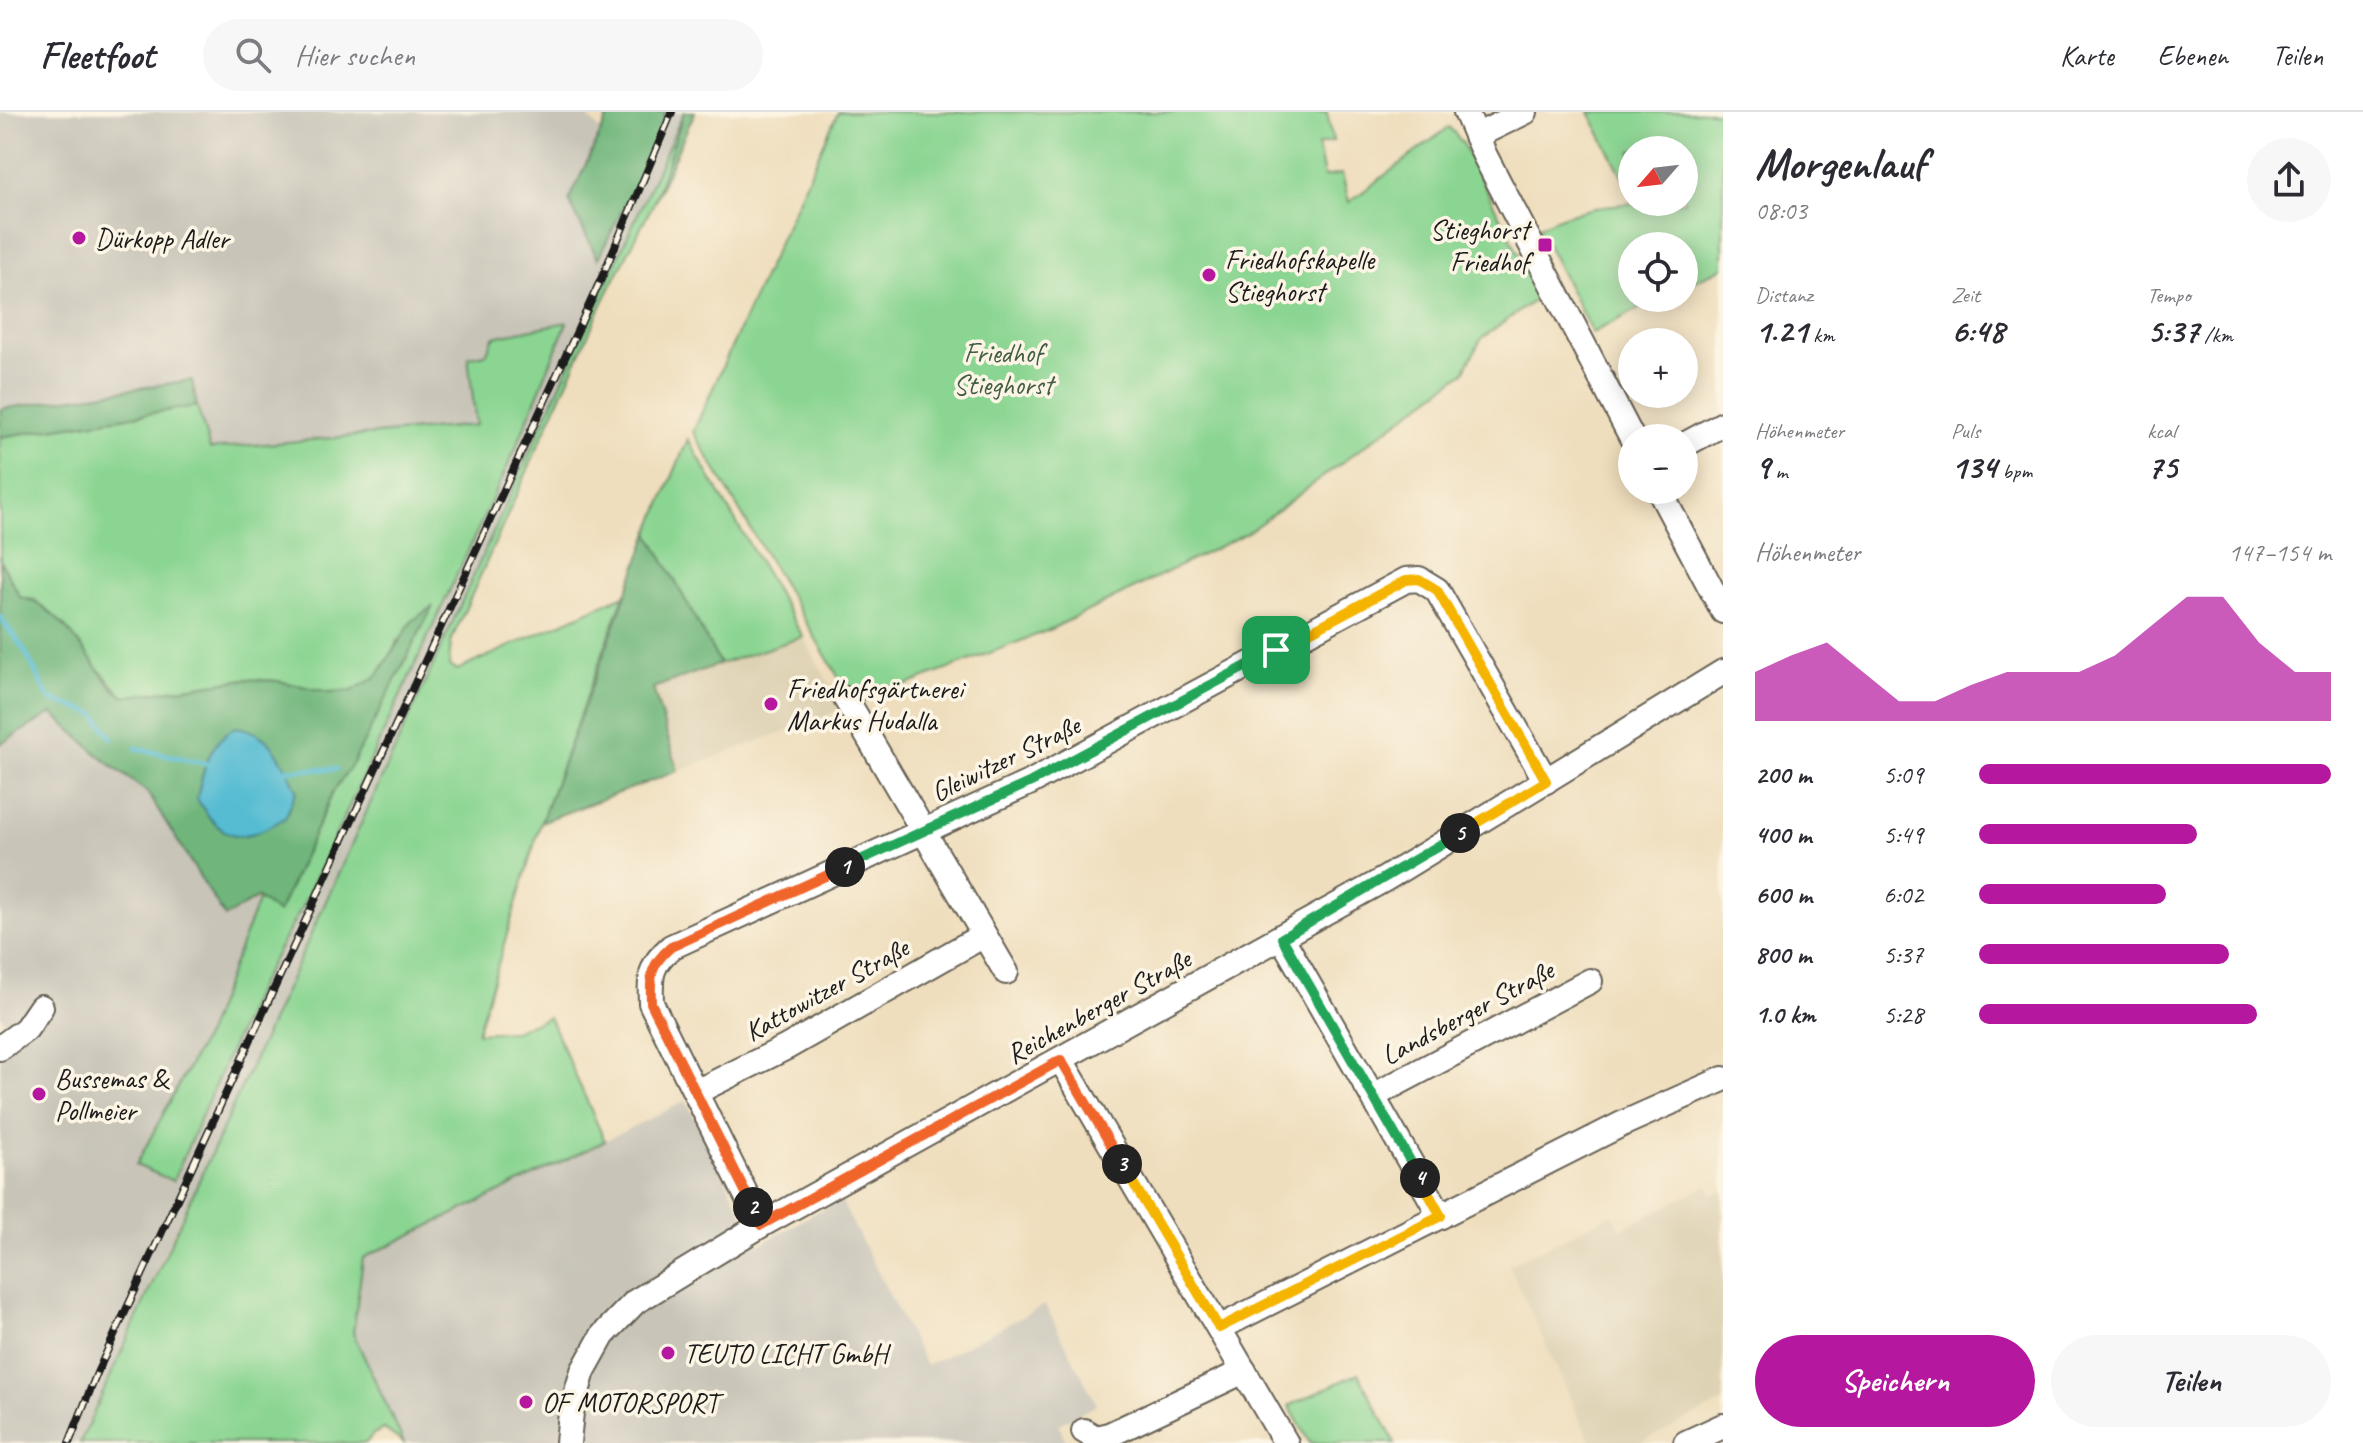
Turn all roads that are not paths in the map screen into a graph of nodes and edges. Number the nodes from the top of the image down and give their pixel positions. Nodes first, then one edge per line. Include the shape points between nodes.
1 (1466, 112) edge
2 (1525, 112) edge
3 (1476, 136) junction
4 (1625, 424) edge
5 (1723, 424) edge
6 (1698, 437) edge
7 (1666, 504) edge
8 (1723, 611) edge
9 (1723, 672) edge
10 (846, 699) dead end
11 (1546, 781) junction
12 (921, 831) junction
13 (984, 935) junction
14 (1282, 938) junction
15 (1006, 972) dead end
16 (1590, 981) dead end
17 (41, 1007) dead end
18 (0, 1048) edge
19 (1061, 1060) junction
20 (1723, 1079) edge
21 (696, 1092) junction
22 (1373, 1096) junction
23 (1441, 1216) junction
24 (761, 1225) junction
25 (1219, 1328) junction
26 (1244, 1371) junction
27 (1723, 1426) edge
28 (1084, 1431) dead end
29 (568, 1443) edge
30 (1286, 1443) edge
31 (1686, 1443) edge

1 - 3 street
2 - 3 street
3 - 4 street
5 - 6 street
7 - 8 street
9 - 11 street, Reichenberger Straße
10 - 12 street
11 - 12 street, Gleiwitzer Straße via 1437,590 1419,579 1393,586 1031,782
11 - 14 street, Reichenberger Straße
12 - 13 street
12 - 21 street, Gleiwitzer Straße via 671,947 655,961 651,1003
13 - 15 street
13 - 21 street, Kattowitzer Straße via 787,1047
14 - 19 street, Reichenberger Straße
14 - 22 street, Landsberger Straße
16 - 22 street, Landsberger Straße
17 - 18 street via 26,1029
19 - 24 street, Reichenberger Straße
19 - 25 street
20 - 23 street
21 - 24 street, Gleiwitzer Straße
22 - 23 street, Landsberger Straße
23 - 25 street
24 - 29 street, Reichenberger Straße via 635,1302 603,1335 583,1371
25 - 26 street
26 - 28 street via 1109,1435 1096,1438
26 - 30 street
27 - 31 street

